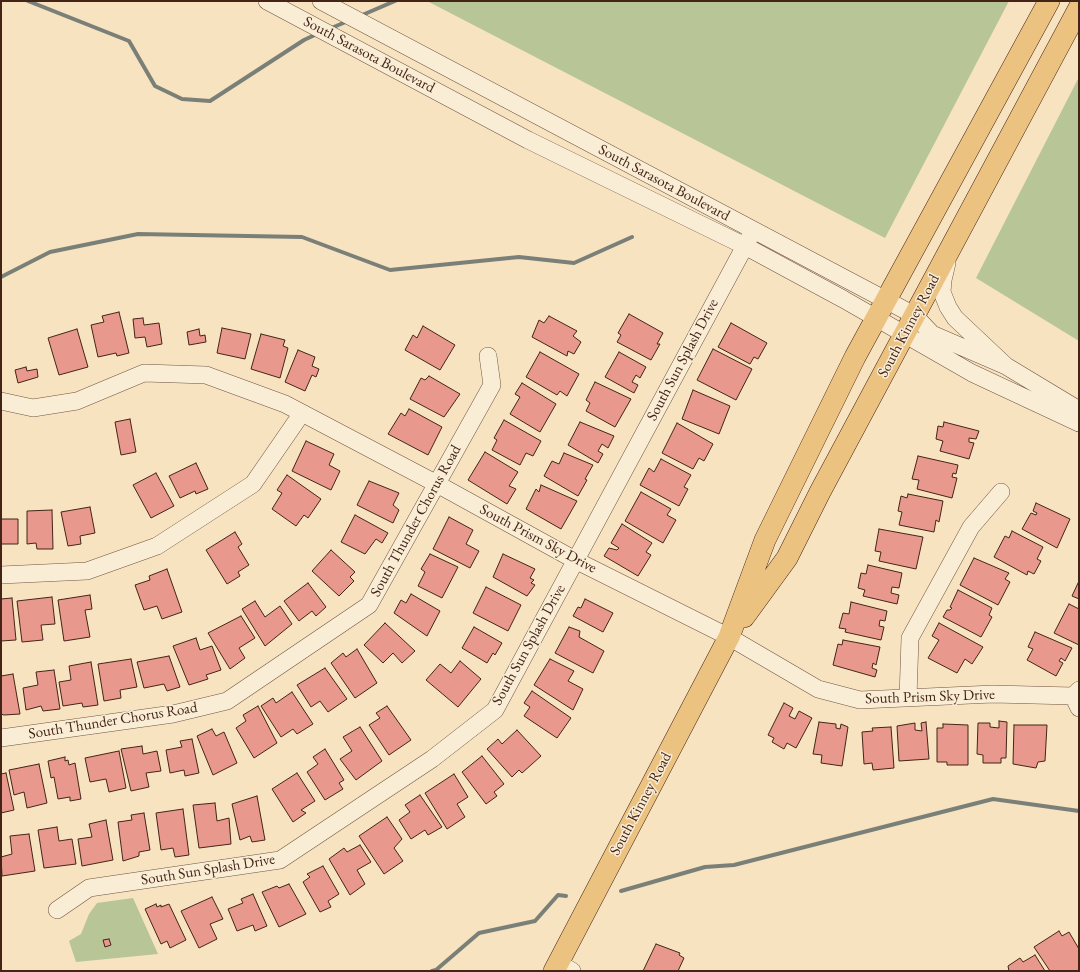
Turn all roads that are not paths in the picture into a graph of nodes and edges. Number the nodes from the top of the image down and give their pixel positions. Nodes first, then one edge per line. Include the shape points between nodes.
1 (267, 1) edge
2 (321, 1) edge
3 (1048, 1) edge
4 (1079, 8) edge
5 (753, 230) junction
6 (952, 245) junction
7 (745, 246) junction
8 (881, 310) junction
9 (914, 315) junction
10 (904, 334) junction
11 (488, 356) dead end
12 (1006, 366) junction
13 (1, 401) edge
14 (1079, 410) edge
15 (302, 413) junction
16 (1079, 423) edge
17 (437, 484) junction
18 (1001, 492) dead end
19 (575, 560) junction
20 (1, 575) edge
21 (729, 637) junction
22 (908, 698) junction
23 (1077, 698) edge
24 (1, 738) edge
25 (57, 910) dead end
26 (561, 968) edge

1 - 7 street, South Sarasota Boulevard via 528,140
2 - 5 street, South Sarasota Boulevard
3 - 8 main road, South Kinney Road
4 - 6 main road, South Kinney Road
5 - 7 street, South Sun Splash Drive
5 - 8 street, South Sarasota Boulevard
6 - 9 main road, South Kinney Road
6 - 12 street via 942,292 948,308 972,335
7 - 8 street, South Sarasota Boulevard
7 - 19 street, South Sun Splash Drive
8 - 9 street, South Sarasota Boulevard
8 - 10 street, South Sarasota Boulevard
8 - 21 main road, South Kinney Road via 765,540
9 - 10 main road, South Kinney Road
9 - 12 street, South Sarasota Boulevard via 932,334
10 - 16 street, South Sarasota Boulevard via 972,373
10 - 21 main road, South Kinney Road via 787,558
11 - 17 street, South Thunder Chorus Road via 492,385
12 - 14 street
13 - 15 street, South Prism Sky Drive via 33,408 77,401 144,373 206,375 285,404
15 - 17 street, South Prism Sky Drive
15 - 20 street via 253,484 157,546 87,571
17 - 19 street, South Prism Sky Drive
17 - 24 street, South Thunder Chorus Road via 369,605 227,701 173,714
18 - 22 street via 971,527 910,638
19 - 21 street, South Prism Sky Drive
19 - 25 street, South Sun Splash Drive via 495,710 432,759 280,860 89,888
21 - 22 street, South Prism Sky Drive via 818,689 860,700
21 - 26 main road, South Kinney Road
22 - 23 street, South Prism Sky Drive via 993,694

